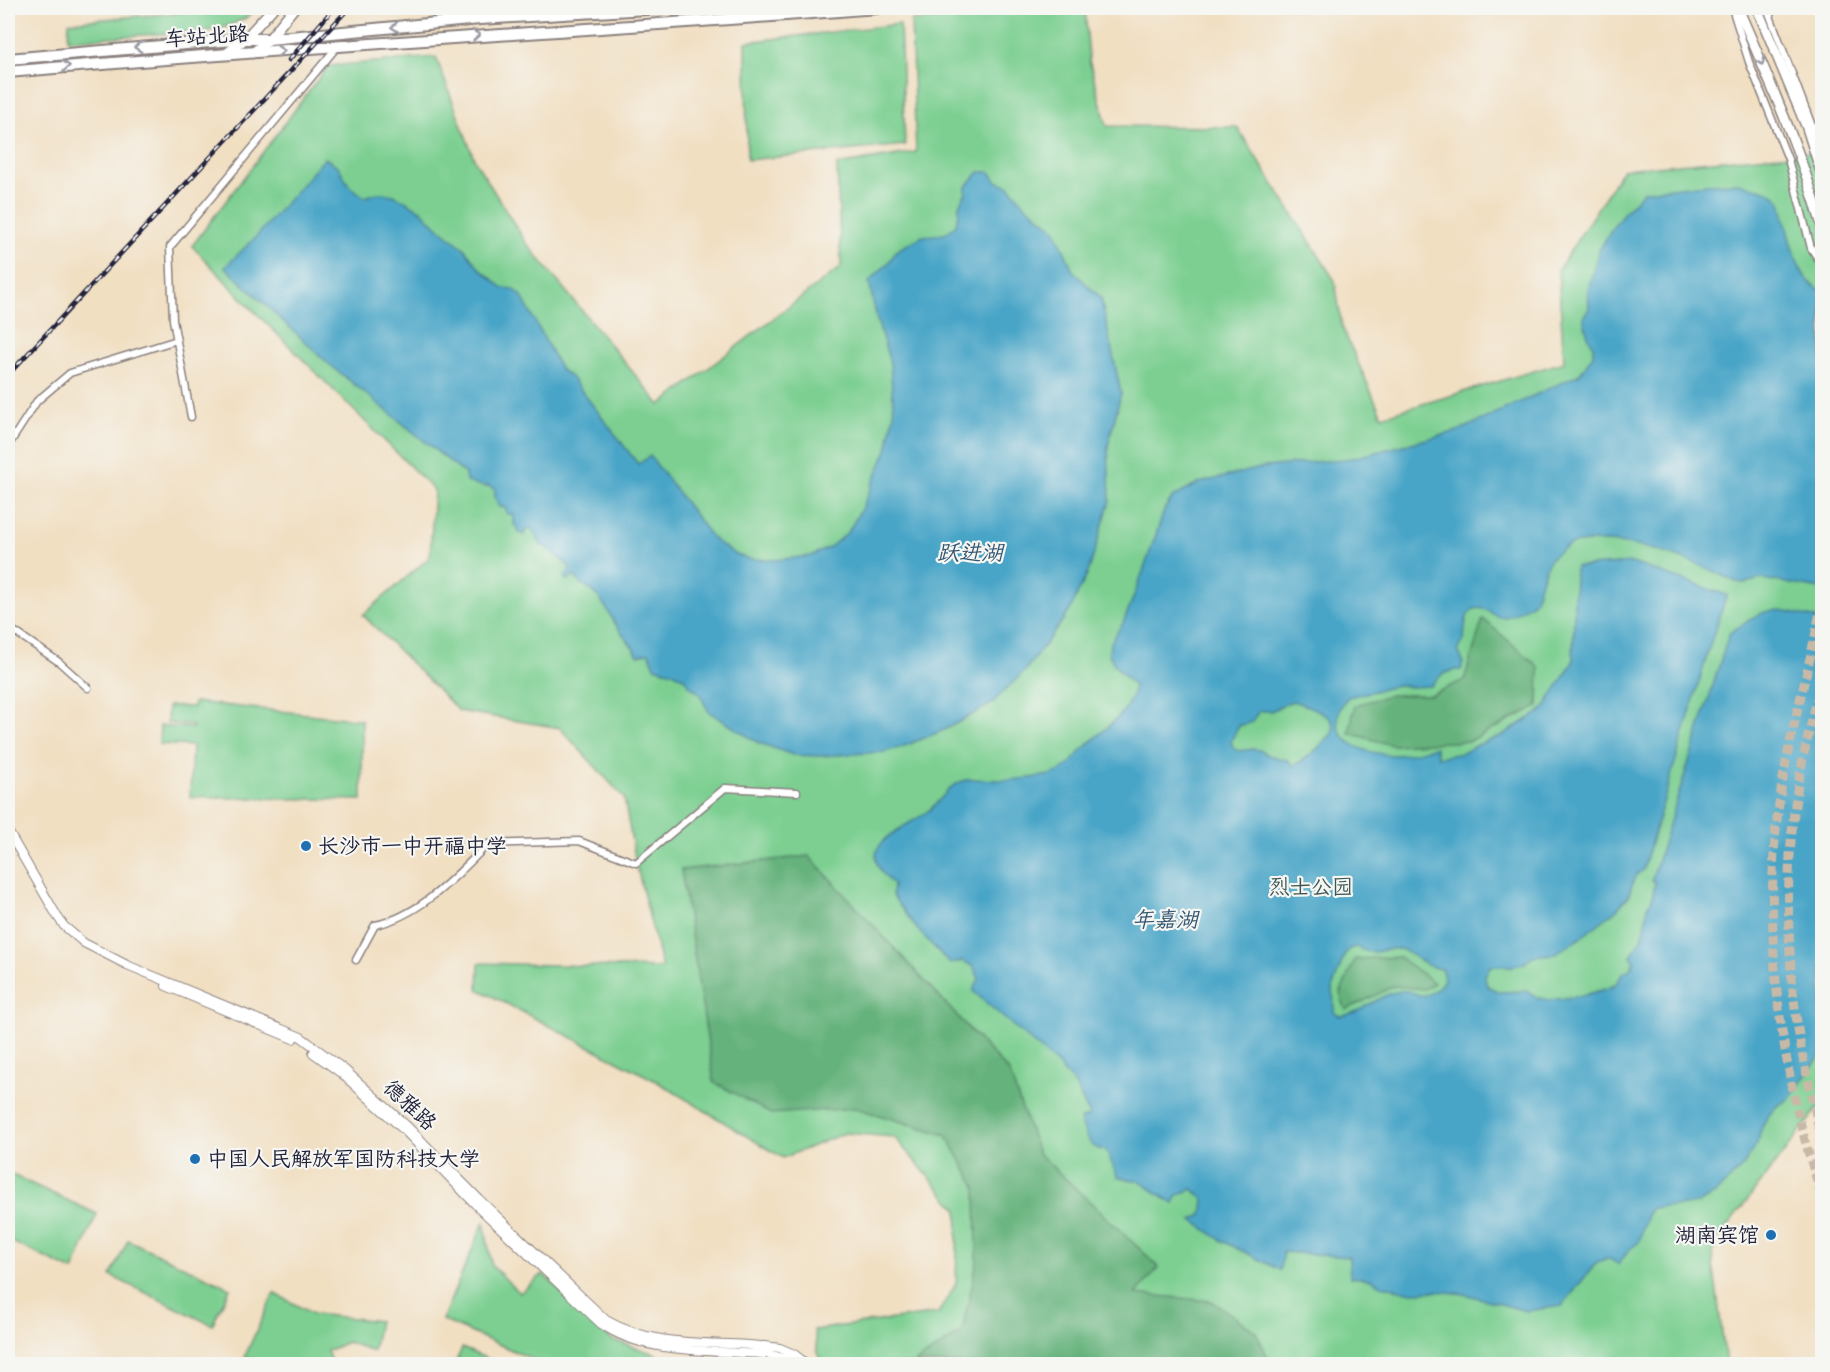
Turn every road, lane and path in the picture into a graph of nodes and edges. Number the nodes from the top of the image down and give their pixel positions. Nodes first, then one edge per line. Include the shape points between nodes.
1 (273, 8) edge
2 (294, 8) edge
3 (483, 8) edge
4 (663, 8) edge
5 (877, 8) edge
6 (1732, 8) edge
7 (1738, 8) edge
8 (1757, 8) edge
9 (1767, 8) edge
10 (485, 19) junction
11 (245, 39) junction
12 (269, 39) junction
13 (337, 47) junction
14 (254, 52) junction
15 (226, 54) junction
16 (8, 59) edge
17 (8, 72) edge
18 (1822, 152) edge
19 (1822, 175) edge
20 (1822, 226) edge
21 (1822, 260) edge
22 (177, 340) junction
23 (191, 417) dead end
24 (8, 446) edge
25 (8, 627) edge
26 (88, 688) dead end
27 (797, 792) dead end
28 (8, 831) edge
29 (8, 840) edge
30 (356, 960) dead end
31 (795, 1365) edge
32 (807, 1365) edge

1 - 11 main road
2 - 12 main road
3 - 10 street
4 - 10 main road, 车站北路
13 -> 5 main road, 车站北路
6 - 21 street via 1788,159 1811,248
7 -> 20 main road via 1790,129
8 - 19 main road via 1807,128
9 - 18 street
10 -> 12 main road, 车站北路
11 - 12 main road, 车站北路
11 - 15 main road
11 -> 16 main road, 车站北路
12 - 14 main road
14 -> 13 main road, 车站北路
13 - 22 street via 170,247
14 - 15 main road, 车站北路
17 -> 15 main road, 车站北路
22 - 23 street
22 - 24 street via 70,373 37,401
25 - 26 street
27 - 30 street via 725,788 636,863 579,841 489,844 437,895 388,923 375,925
28 - 32 street, 德雅路 via 57,916 84,943 127,965 301,1037 345,1070 408,1127 606,1320 666,1341 780,1348
29 - 31 street, 德雅路 via 61,929 126,970 297,1041 342,1074 406,1131 475,1204 606,1328 666,1348 777,1356

